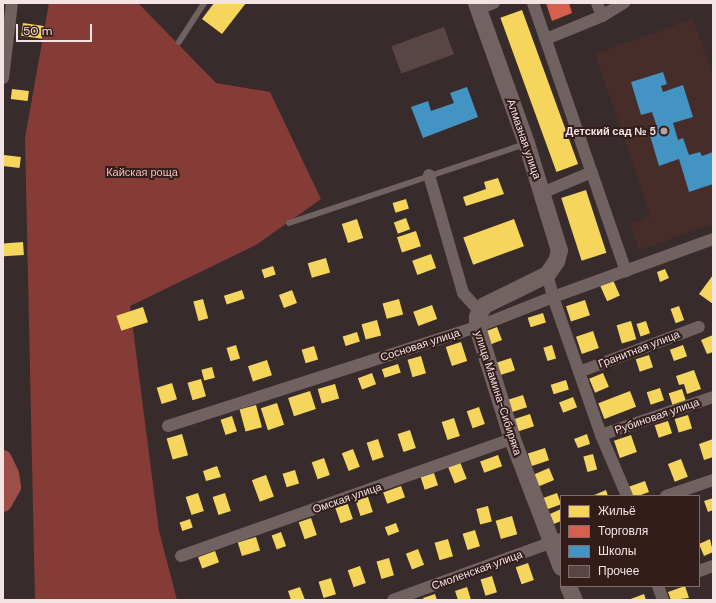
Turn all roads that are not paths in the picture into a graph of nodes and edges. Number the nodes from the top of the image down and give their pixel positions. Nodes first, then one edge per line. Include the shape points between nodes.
1 (12, 3) edge
2 (204, 3) edge
3 (494, 3) edge
4 (533, 3) edge
5 (597, 3) edge
6 (624, 3) edge
7 (477, 6) edge
8 (602, 16) junction
9 (7, 21) edge
10 (546, 39) junction
11 (179, 42) dead end
12 (3, 78) edge
13 (526, 143) junction
14 (592, 172) junction
15 (429, 175) junction
16 (542, 193) junction
17 (289, 223) dead end
18 (713, 239) edge
19 (626, 271) junction
20 (546, 274) junction
21 (553, 297) junction
22 (478, 319) junction
23 (699, 327) dead end
24 (579, 372) junction
25 (713, 397) edge
26 (168, 426) dead end
27 (601, 435) junction
28 (512, 439) junction
29 (713, 480) edge
30 (627, 495) edge
31 (669, 495) edge
32 (557, 541) edge
33 (181, 556) dead end
34 (560, 560) edge
35 (713, 566) edge
36 (700, 571) edge
37 (568, 587) edge
38 (660, 587) edge
39 (393, 600) edge
40 (574, 600) edge
41 (663, 600) edge

1 - 9 street
2 - 11 lane
3 - 7 street
4 - 10 street
5 - 8 street
6 - 8 street
7 - 13 street, Алмазная улица
8 - 10 street
9 - 12 street
10 - 14 street
13 - 15 lane
13 - 16 street, Алмазная улица
14 - 16 street
14 - 19 street
15 - 17 lane
15 - 22 street, улица Мамина-Сибиряка via 463,293
16 - 20 street, Алмазная улица via 559,250 556,261
18 - 19 street, Сосновая улица
19 - 21 street, Сосновая улица
20 - 21 street
20 - 22 street, Алмазная улица via 484,305
21 - 22 street, Сосновая улица
21 - 24 street
22 - 26 street, Сосновая улица
22 - 28 street, улица Мамина-Сибиряка
23 - 24 street, Гранитная улица
24 - 27 street
25 - 27 street, Рубиновая улица
27 - 30 street
28 - 32 street, улица Мамина-Сибиряка
28 - 33 street, Омская улица
29 - 31 street
32 - 34 street, улица Мамина-Сибиряка
32 - 39 street, Смоленская улица
35 - 36 street
37 - 40 street
38 - 41 street

